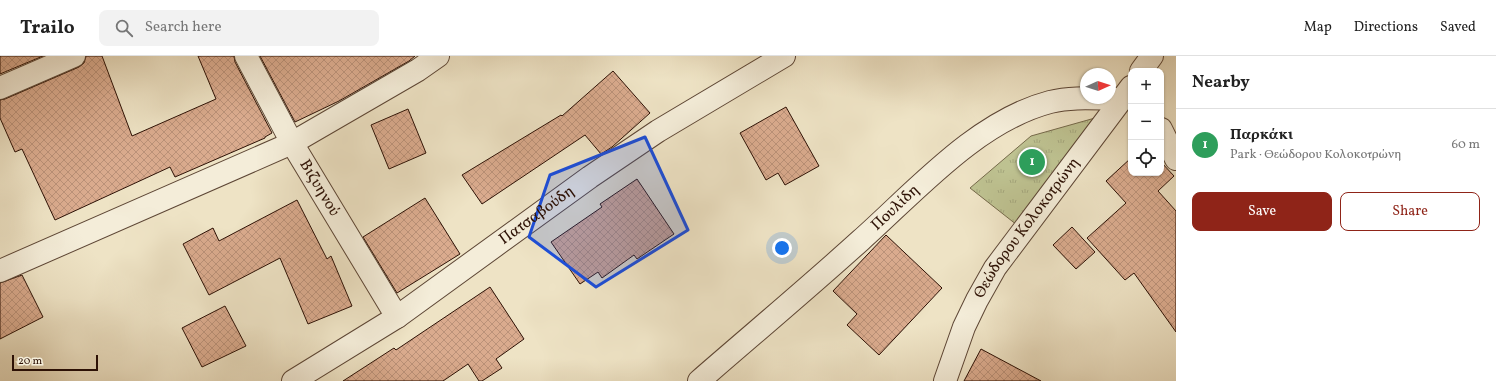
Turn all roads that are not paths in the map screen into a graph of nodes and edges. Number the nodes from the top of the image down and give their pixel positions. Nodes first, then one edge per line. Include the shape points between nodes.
1 (74, 56) edge
2 (246, 56) edge
3 (438, 56) edge
4 (784, 56) edge
5 (1152, 56) edge
6 (1144, 68) edge
7 (0, 88) edge
8 (1127, 93) edge
9 (1164, 135) edge
10 (292, 143) junction
11 (1176, 159) edge
12 (0, 271) edge
13 (397, 317) junction
14 (293, 381) edge
15 (699, 381) edge
16 (945, 381) edge

1 - 7 street
2 - 10 street, Βιζυηνού
3 - 10 street
4 - 13 street, Πατσαβούδη via 658,130
5 - 6 street
8 - 15 street, Πουλίδη via 1050,102 994,126 936,170 862,239
8 - 16 street, Θεώδορου Κολοκοτρώνη via 996,268 964,327
9 - 11 street
10 - 12 street
10 - 13 street, Βιζυηνού
13 - 14 street, Πατσαβούδη

